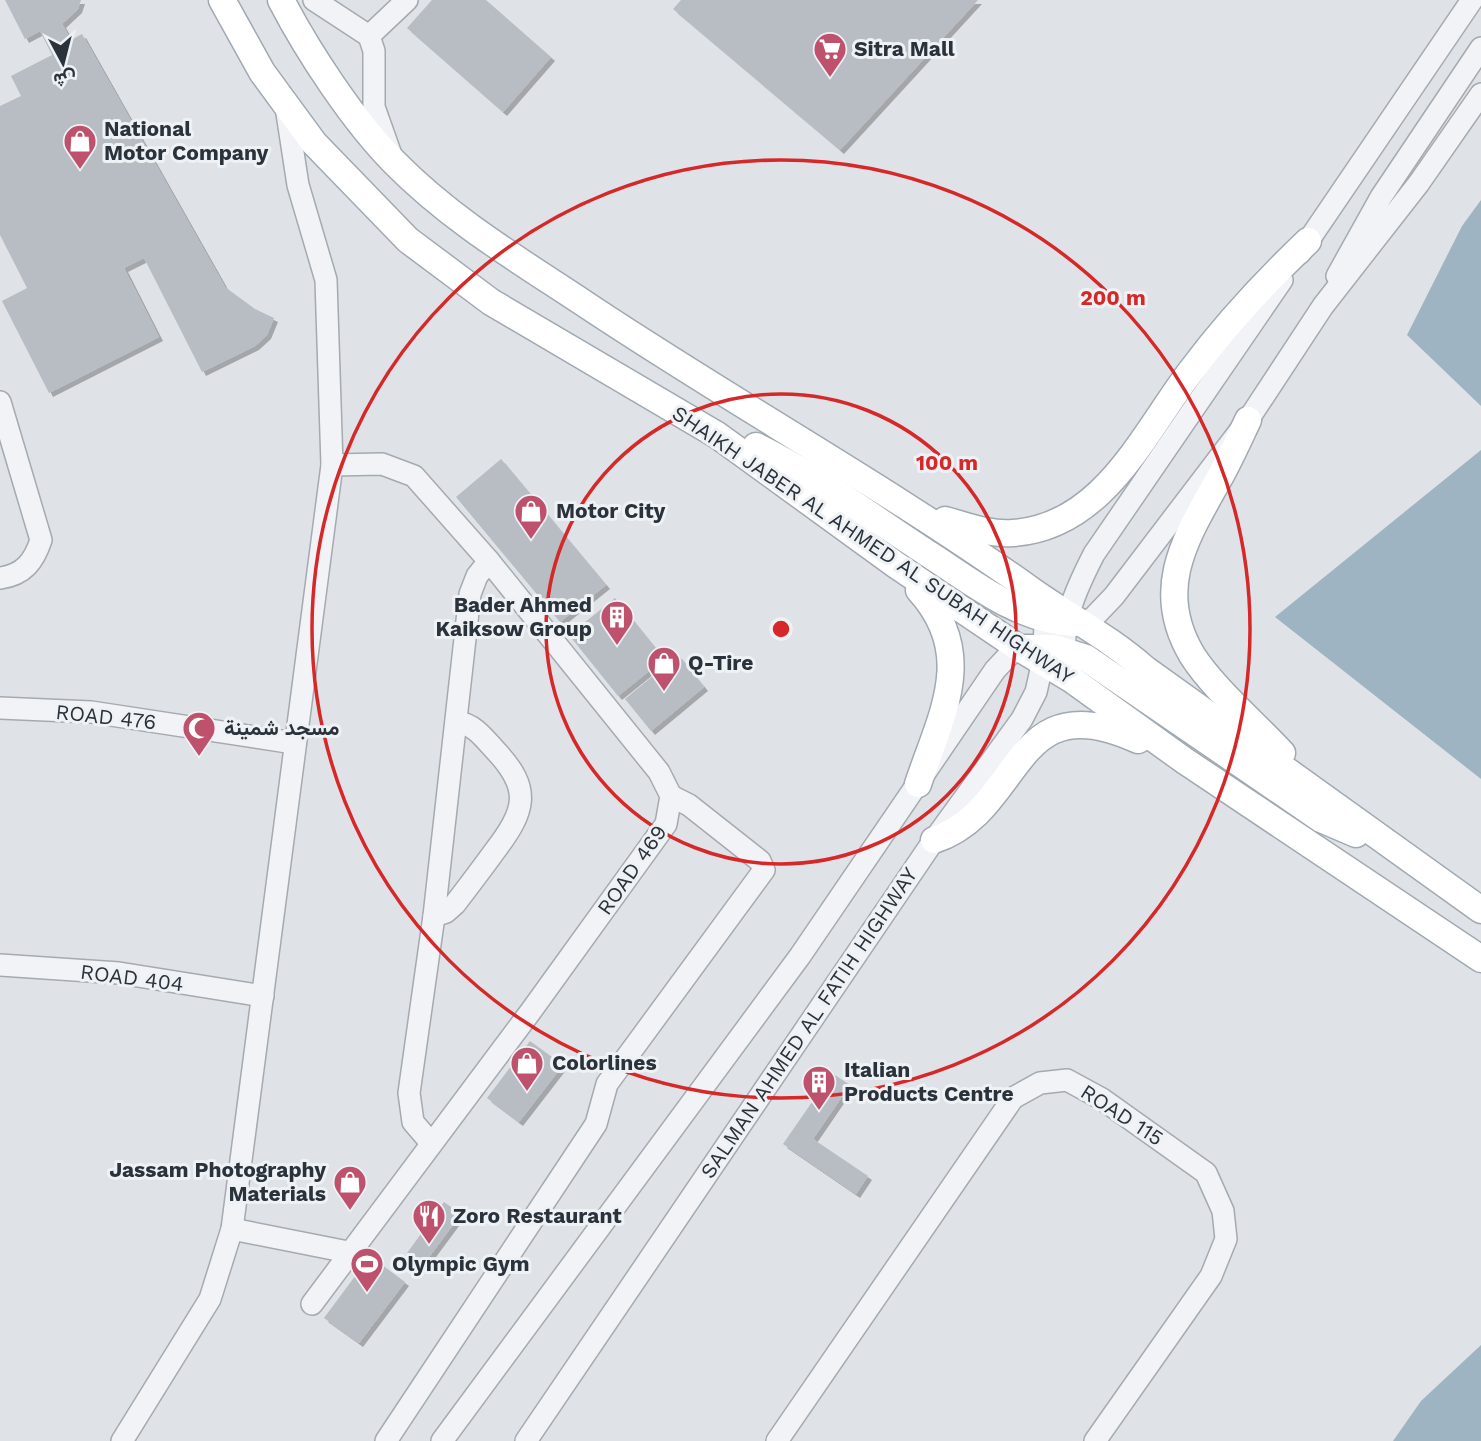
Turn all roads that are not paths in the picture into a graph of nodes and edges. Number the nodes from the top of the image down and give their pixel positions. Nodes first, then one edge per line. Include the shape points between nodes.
1 (222, 0) edge
2 (281, 0) edge
3 (314, 0) edge
4 (407, 0) edge
5 (1472, 0) edge
6 (369, 36) junction
7 (1481, 48) edge
8 (1481, 94) edge
9 (286, 107) junction
10 (393, 161) junction
11 (1308, 241) junction
12 (1323, 306) junction
13 (0, 402) edge
14 (1248, 420) junction
15 (717, 435) junction
16 (332, 465) junction
17 (912, 510) junction
18 (489, 561) junction
19 (896, 565) junction
20 (0, 578) edge
21 (1065, 620) junction
22 (1043, 651) junction
23 (0, 708) edge
24 (457, 722) junction
25 (294, 743) junction
26 (1185, 761) junction
27 (918, 784) junction
28 (1316, 791) junction
29 (671, 796) junction
30 (1378, 839) junction
31 (934, 840) junction
32 (1481, 911) edge
33 (434, 916) junction
34 (1481, 959) edge
35 (0, 965) edge
36 (263, 996) junction
37 (432, 1143) junction
38 (232, 1229) junction
39 (348, 1252) junction
40 (312, 1304) dead end
41 (121, 1441) edge
42 (386, 1441) edge
43 (442, 1441) edge
44 (526, 1441) edge
45 (777, 1441) edge
46 (1095, 1441) edge

1 - 9 main road, SHAIKH JABER AL AHMED AL SUBAH HIGHWAY
2 - 10 main road, SHAIKH JABER AL AHMED AL SUBAH HIGHWAY via 328,78
3 - 6 street
4 - 6 street
5 - 11 street
6 - 10 street via 374,51 374,107
7 - 12 street via 1364,225
8 - 12 street
9 - 15 main road, SHAIKH JABER AL AHMED AL SUBAH HIGHWAY via 314,143 408,240 491,302
9 - 16 street via 298,184 326,280
10 - 17 main road, SHAIKH JABER AL AHMED AL SUBAH HIGHWAY via 477,233 644,344
11 - 17 main road via 1245,304 1190,371 1139,447 1084,507 1013,533 987,532
11 - 21 street via 1109,529
12 - 14 street
13 - 20 street via 41,540 35,557 23,570
14 - 21 street via 1114,596 1093,618
14 - 28 main road via 1185,539 1175,574 1174,603 1193,656
15 - 19 main road, SHAIKH JABER AL AHMED AL SUBAH HIGHWAY
15 - 21 main road via 772,454 1003,603
16 - 18 street, ROAD 469 via 382,464 414,476
16 - 25 street
17 - 21 main road, SHAIKH JABER AL AHMED AL SUBAH HIGHWAY via 977,550
18 - 24 street via 470,594
18 - 29 street, ROAD 469 via 659,772
19 - 22 main road, SHAIKH JABER AL AHMED AL SUBAH HIGHWAY
19 - 27 main road via 936,609 952,660 947,700
21 - 22 street
21 - 28 main road, SHAIKH JABER AL AHMED AL SUBAH HIGHWAY
22 - 26 main road, SHAIKH JABER AL AHMED AL SUBAH HIGHWAY via 1071,679
22 - 27 street, SALMAN AHMED AL FATIH HIGHWAY via 1000,664
22 - 30 main road via 1096,664 1321,819
22 - 31 street, SALMAN AHMED AL FATIH HIGHWAY via 1036,692 1022,719
23 - 25 street, ROAD 476 via 91,712
24 - 33 street
24 - 33 street via 475,729 512,768 520,785 521,804 511,830 455,904
25 - 36 street
26 - 31 main road via 1113,728 1066,726 1023,752 976,817
26 - 34 main road, SHAIKH JABER AL AHMED AL SUBAH HIGHWAY
27 - 43 street, SALMAN AHMED AL FATIH HIGHWAY via 800,956
28 - 30 main road, SHAIKH JABER AL AHMED AL SUBAH HIGHWAY
29 - 37 street, ROAD 469 via 666,824
29 - 42 street via 714,824 760,861 764,870 607,1084 596,1124
30 - 32 main road, SHAIKH JABER AL AHMED AL SUBAH HIGHWAY
31 - 44 street, SALMAN AHMED AL FATIH HIGHWAY
33 - 37 street via 409,1103 412,1122
35 - 36 street, ROAD 404 via 119,974
36 - 38 street
37 - 39 street, ROAD 469
38 - 39 street
38 - 41 street via 210,1299
39 - 40 street, ROAD 469
45 - 46 street, ROAD 115 via 1013,1098 1040,1083 1067,1080 1102,1099 1206,1173 1223,1211 1226,1239 1211,1276

